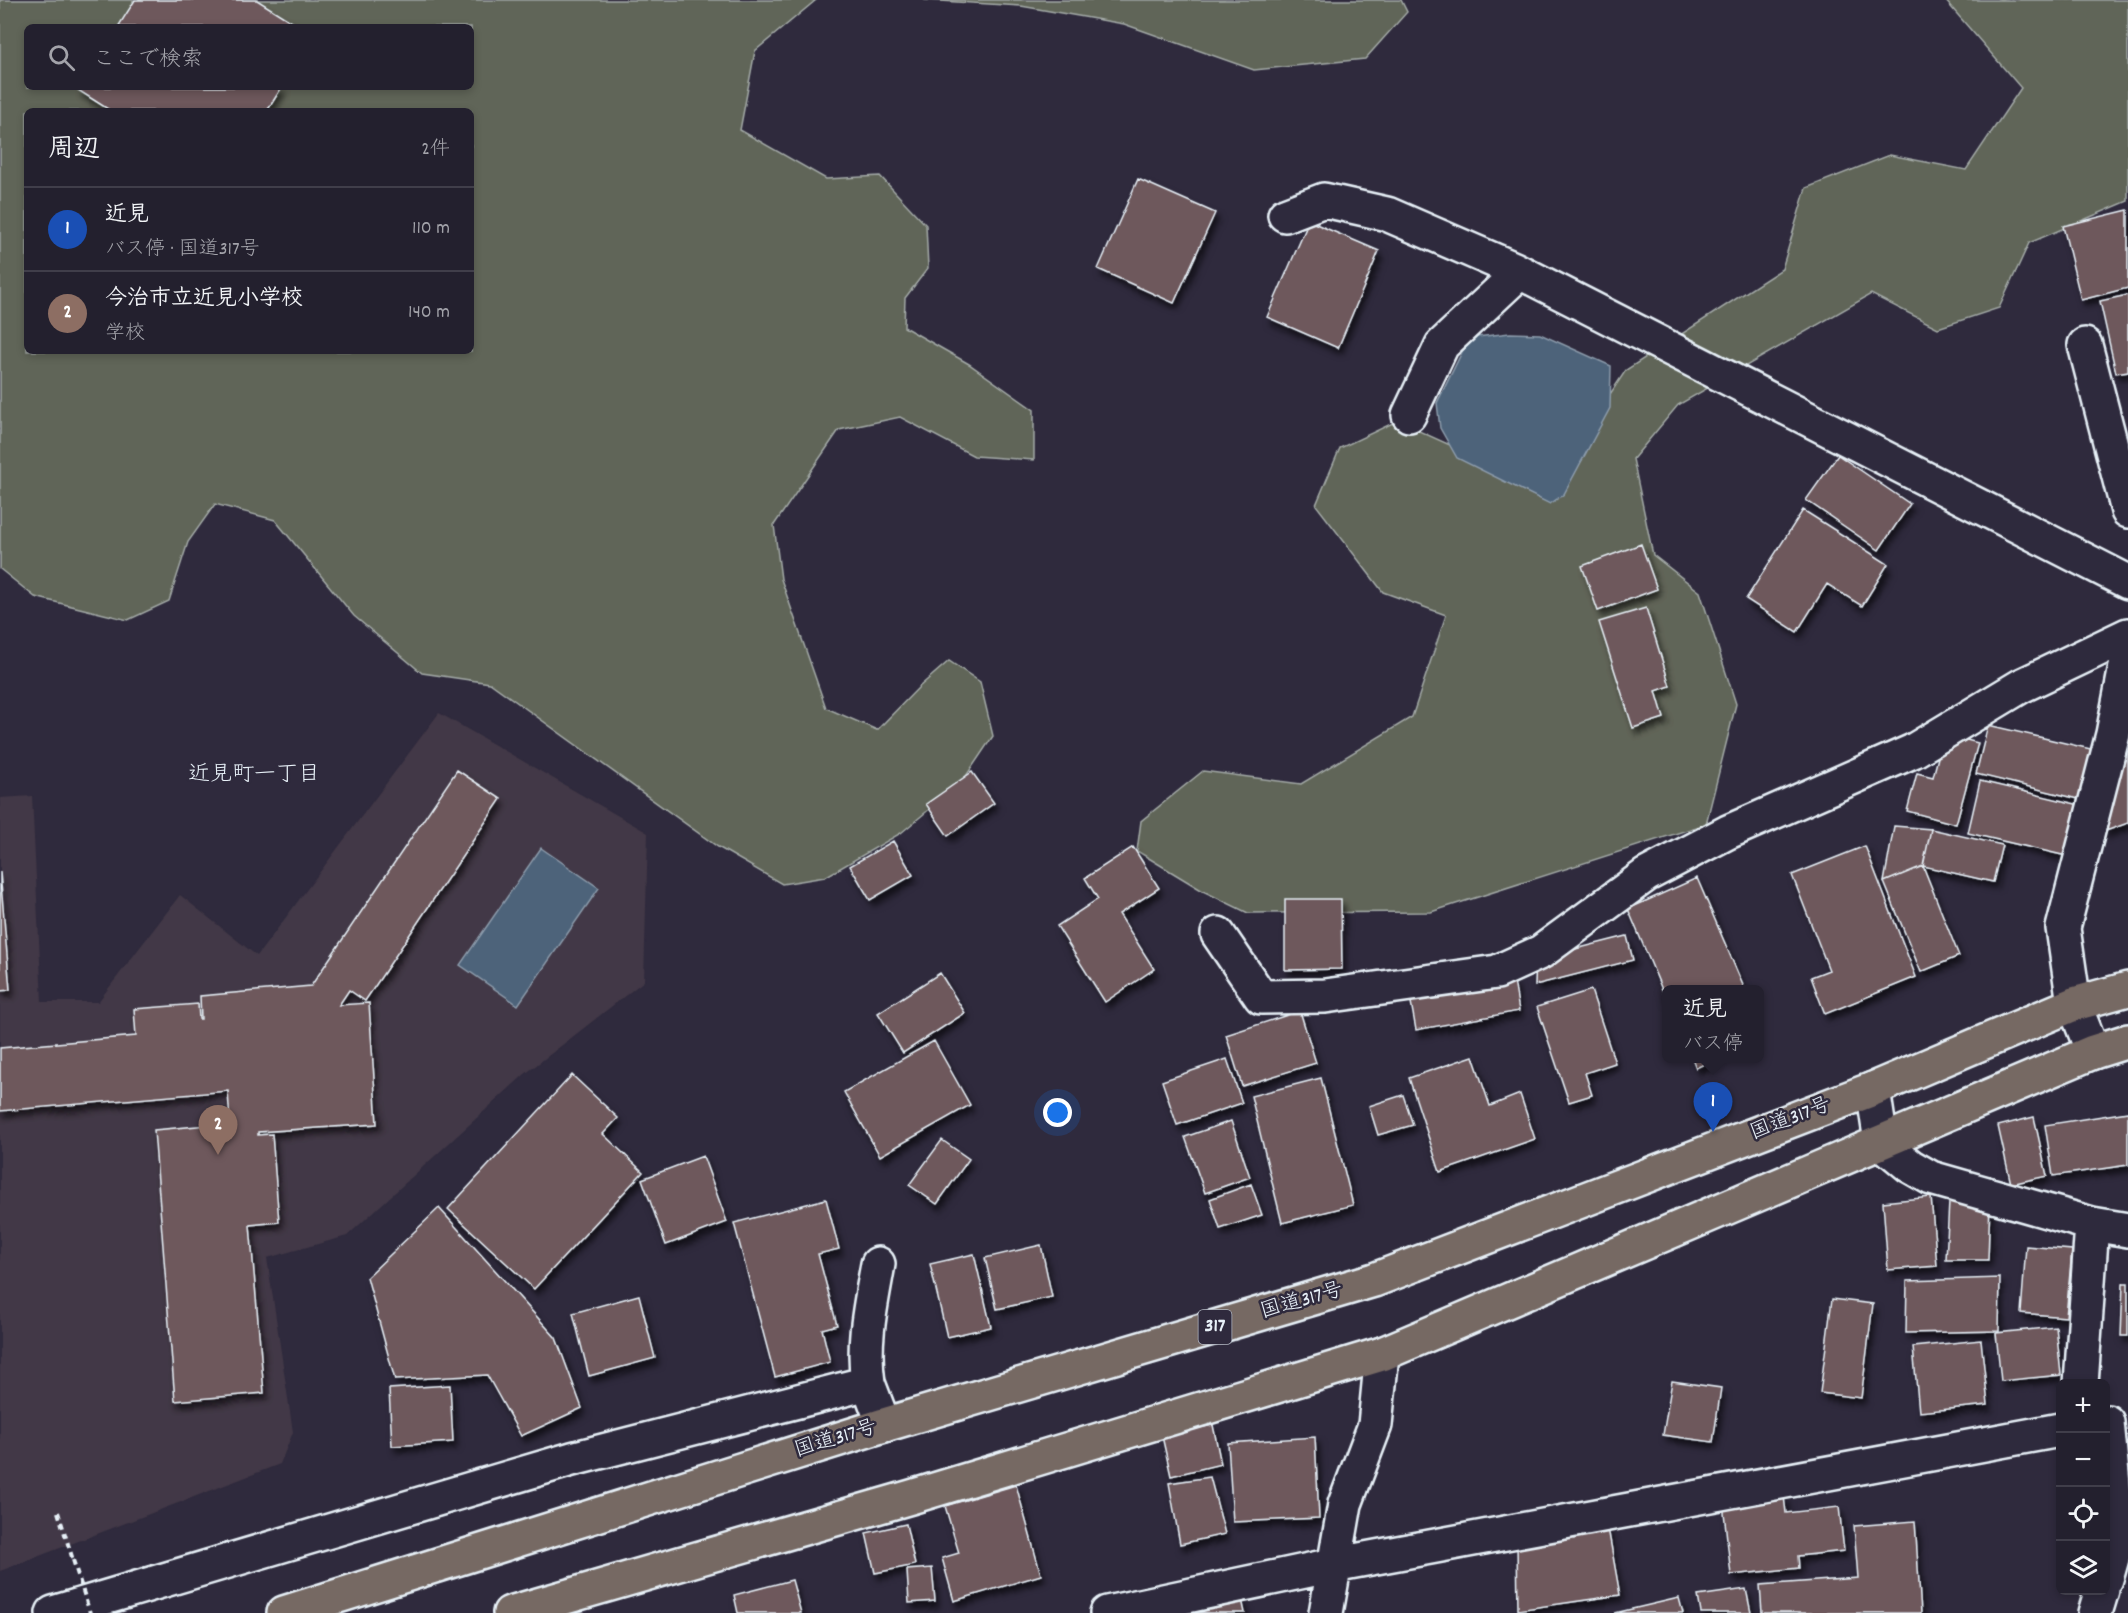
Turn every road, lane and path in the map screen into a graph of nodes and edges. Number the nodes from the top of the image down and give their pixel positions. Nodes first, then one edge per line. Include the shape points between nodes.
1 (1285, 215) dead end
2 (1520, 272) junction
3 (2085, 345) dead end
4 (1409, 415) dead end
5 (2128, 511) edge
6 (2128, 582) edge
7 (2128, 635) edge
8 (2128, 656) edge
9 (2121, 733) edge
10 (1218, 934) dead end
11 (2128, 989) edge
12 (2074, 1004) junction
13 (2128, 1041) edge
14 (2092, 1052) junction
15 (1873, 1089) junction
16 (1881, 1142) junction
17 (2092, 1224) junction
18 (2128, 1230) edge
19 (878, 1264) dead end
20 (1382, 1354) junction
21 (2081, 1379) edge
22 (868, 1383) junction
23 (2113, 1420) edge
24 (884, 1425) junction
25 (2056, 1431) edge
26 (58, 1512) dead end
27 (2123, 1537) edge
28 (1333, 1565) junction
29 (2110, 1569) edge
30 (2100, 1595) edge
31 (53, 1613) edge
32 (90, 1613) edge
33 (284, 1613) edge
34 (510, 1613) edge
35 (1107, 1613) edge
36 (1326, 1613) edge
37 (2095, 1613) edge

1 - 2 street via 1324,200 1387,214
2 - 4 street via 1442,345
2 - 6 street
3 - 5 street
7 - 10 street via 2021,686 1913,751 1728,832 1646,875 1541,952 1497,972 1325,996 1261,997
8 - 9 street
9 - 12 street via 2063,928
11 - 12 highway, 国道317号 / 317
12 - 14 street
12 - 15 highway, 国道317号 / 317
13 - 14 highway
14 - 16 highway
15 - 16 street
15 - 24 highway, 国道317号 / 317 via 1374,1281
16 - 17 street via 1931,1178
16 - 20 highway
17 - 18 street
17 - 21 street
19 - 22 street via 867,1323
20 - 28 street via 1375,1425 1345,1504
20 - 34 highway
22 - 24 street
22 - 31 street via 572,1459
23 - 27 street
24 - 33 highway, 国道317号 / 317
25 - 28 street
26 - 32 path, bridge
27 - 29 street
28 - 35 street
28 - 36 street
30 - 37 street

